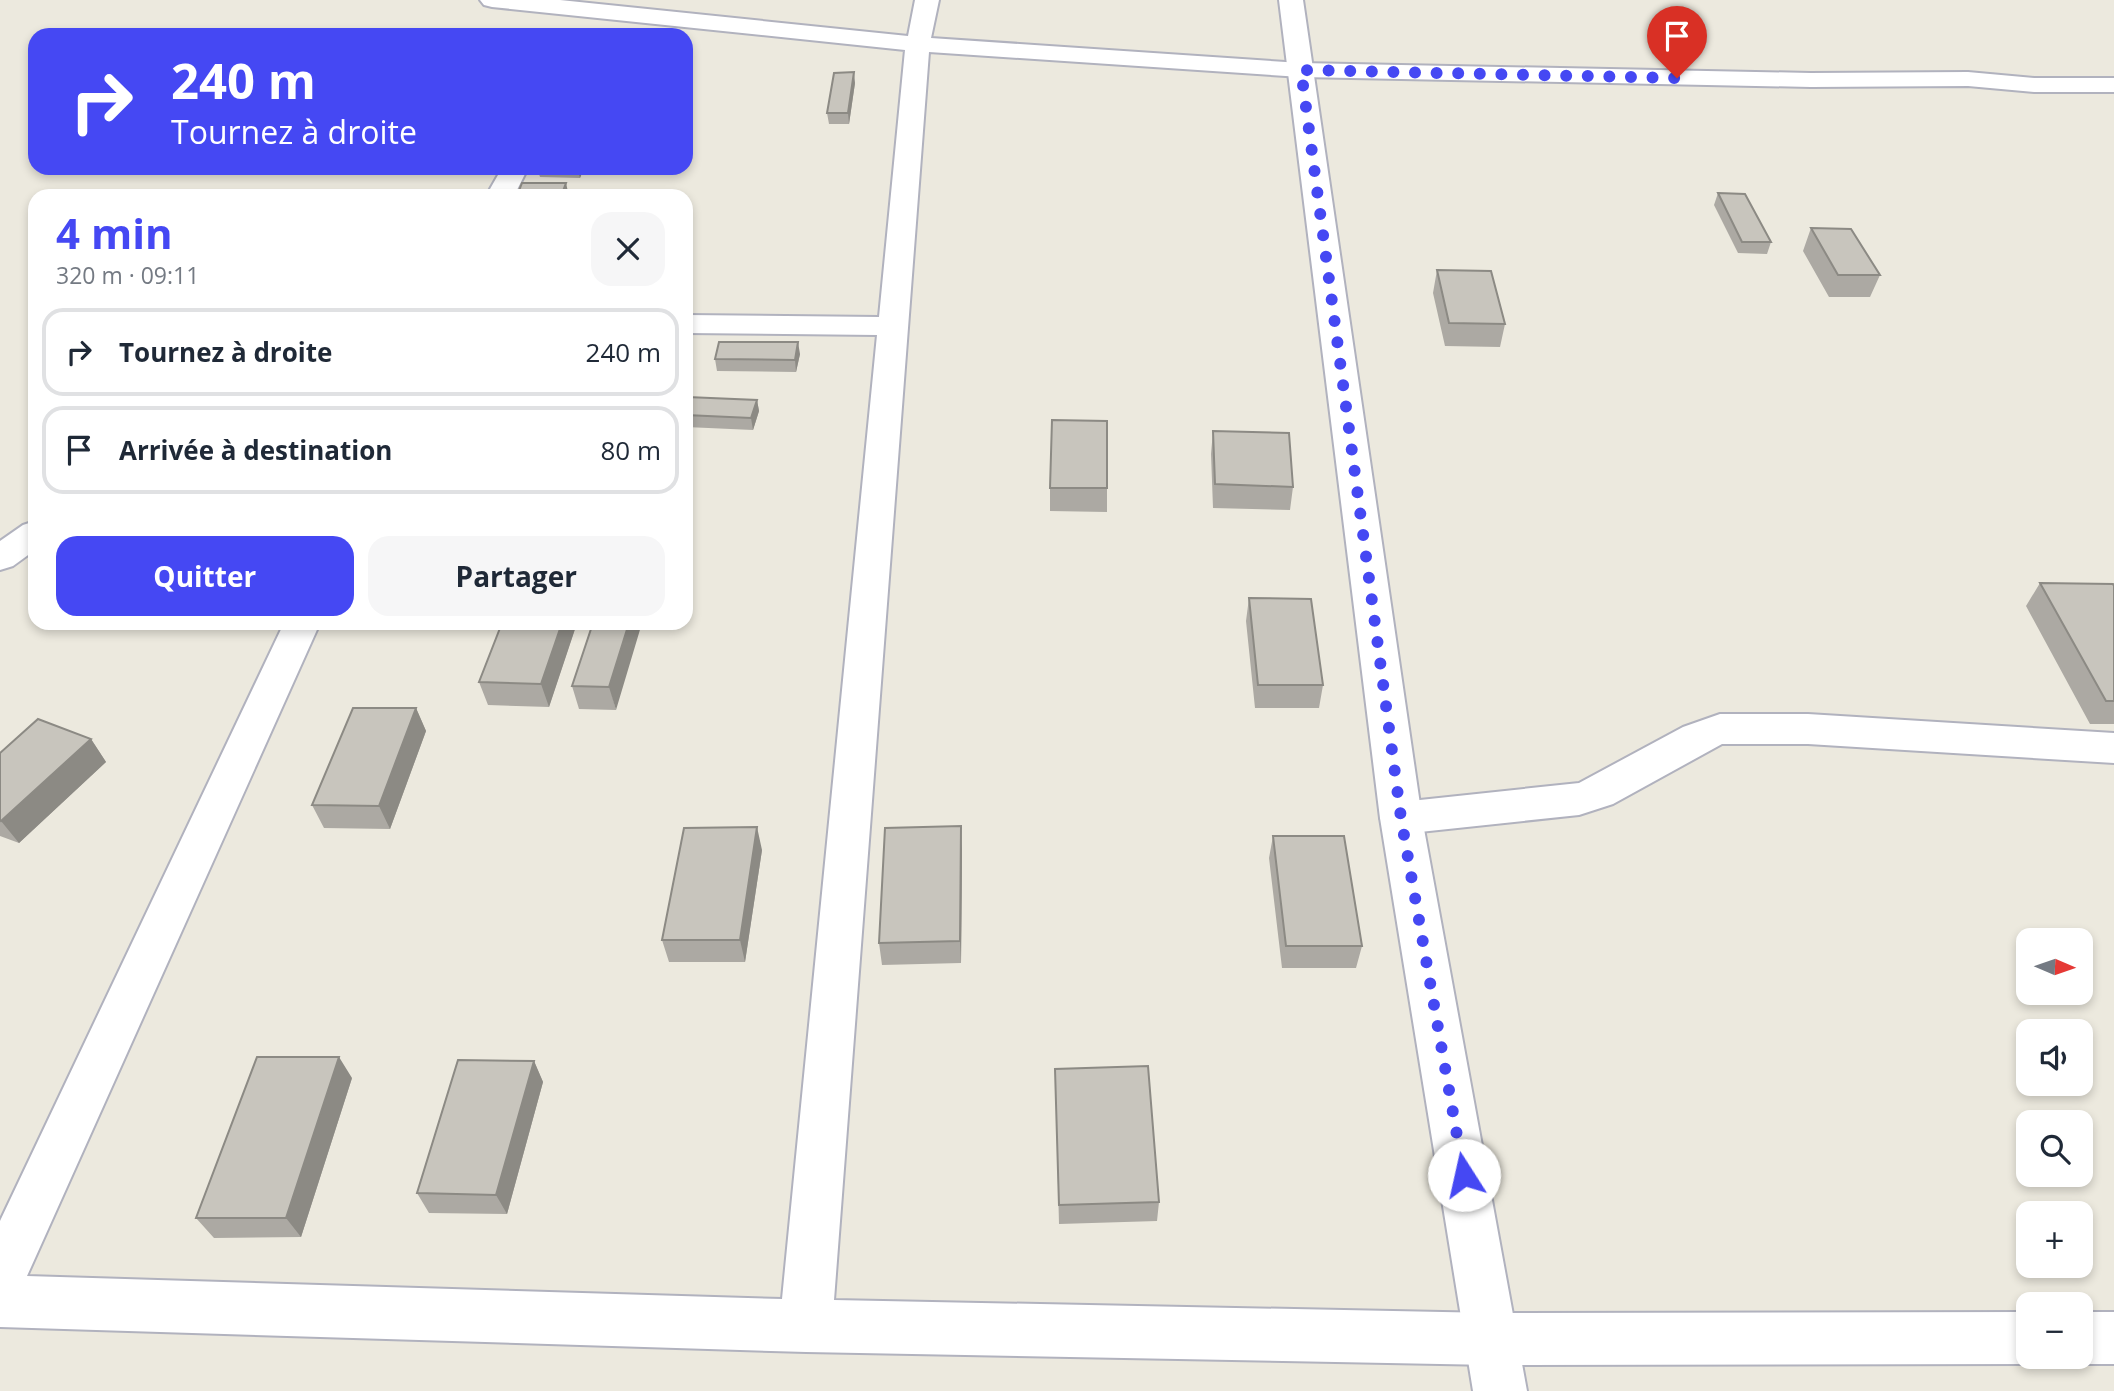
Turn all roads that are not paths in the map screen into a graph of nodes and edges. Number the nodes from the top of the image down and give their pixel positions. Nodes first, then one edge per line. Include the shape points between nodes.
1 (492, 0) edge
2 (927, 0) edge
3 (1291, 0) edge
4 (602, 6) edge
5 (591, 28) edge
6 (918, 44) junction
7 (1301, 70) junction
8 (2114, 85) edge
9 (693, 324) edge
10 (893, 326) junction
11 (28, 538) edge
12 (0, 558) edge
13 (299, 630) edge
14 (2114, 748) edge
15 (1401, 818) junction
16 (0, 1277) edge
17 (0, 1301) edge
18 (806, 1326) junction
19 (2016, 1338) edge
20 (2093, 1338) edge
21 (2114, 1338) edge
22 (1492, 1339) junction
23 (1500, 1391) edge

1 - 4 street
2 - 6 street
3 - 7 street
4 - 5 street
4 - 6 street
6 - 7 street
6 - 10 street
7 - 8 street
7 - 15 street
9 - 10 street
10 - 18 street
11 - 12 street
13 - 16 street
14 - 15 street via 1808,729 1720,729 1697,737 1600,793 1579,799
15 - 22 street
17 - 18 street
18 - 22 street
19 - 22 street
20 - 21 street
22 - 23 street

